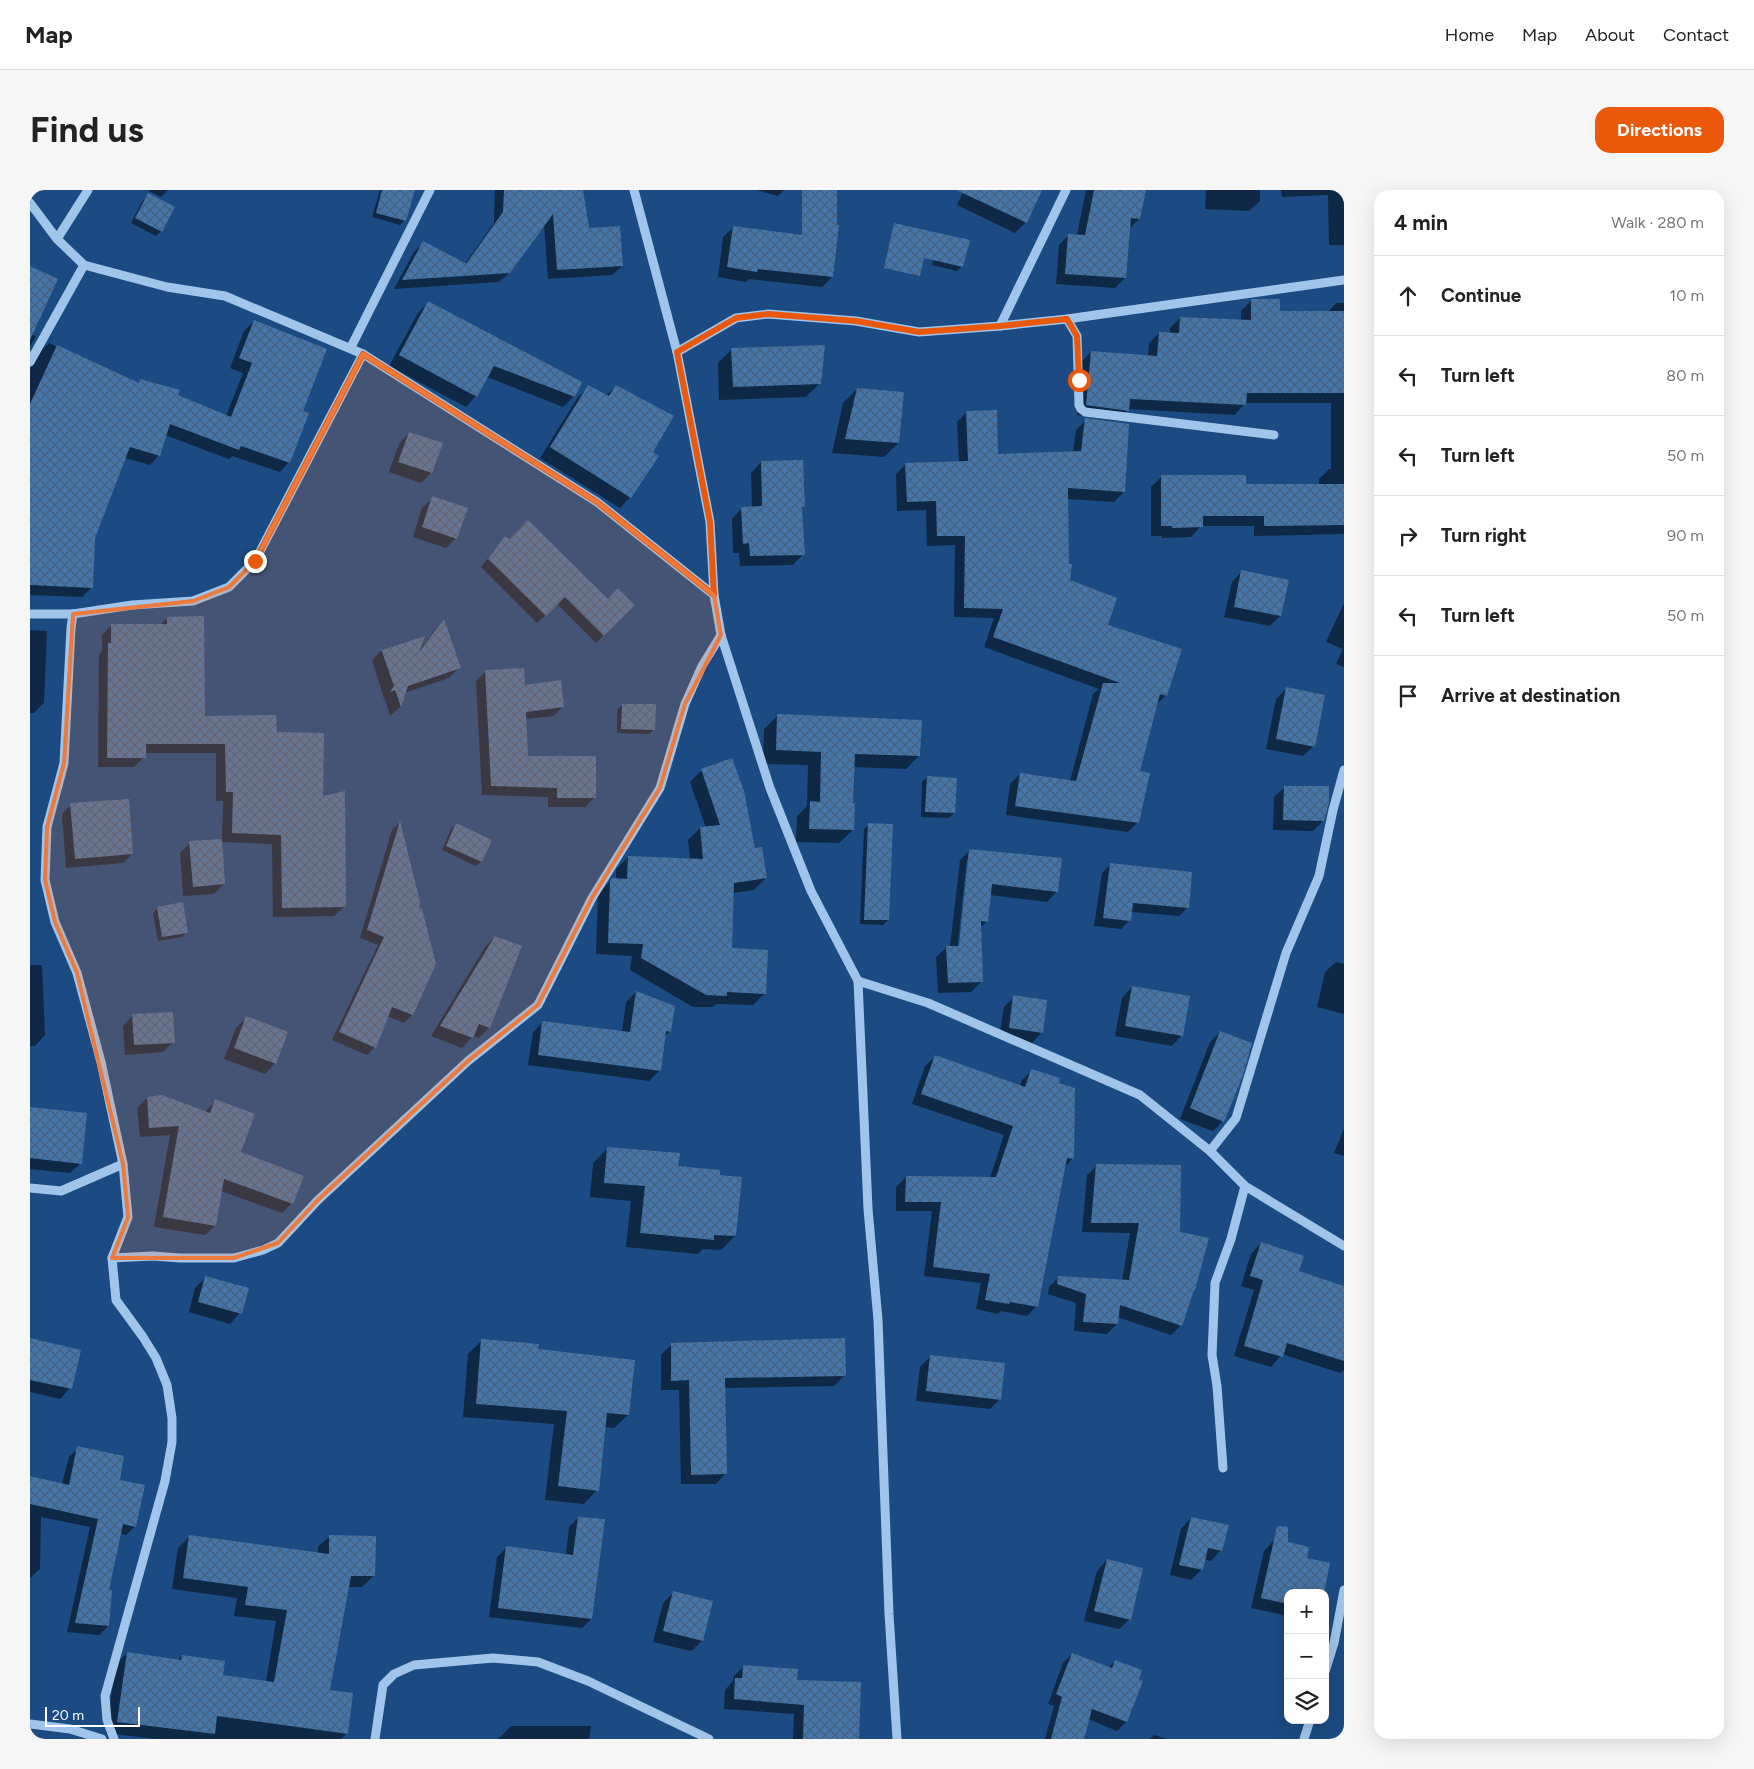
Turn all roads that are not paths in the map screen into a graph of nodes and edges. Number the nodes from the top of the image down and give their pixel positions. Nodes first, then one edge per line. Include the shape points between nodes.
1 (88, 190) edge
2 (430, 190) edge
3 (634, 190) edge
4 (1066, 190) edge
5 (30, 203) edge
6 (57, 239) junction
7 (84, 265) junction
8 (1344, 280) edge
9 (1067, 319) junction
10 (1000, 326) junction
11 (351, 347) junction
12 (677, 352) junction
13 (363, 354) junction
14 (30, 362) edge
15 (1274, 435) dead end
16 (714, 595) junction
17 (30, 614) edge
18 (73, 614) junction
19 (720, 635) junction
20 (1344, 770) edge
21 (858, 981) junction
22 (1210, 1151) junction
23 (123, 1164) junction
24 (1246, 1186) junction
25 (30, 1188) edge
26 (1344, 1246) edge
27 (112, 1258) junction
28 (1223, 1468) dead end
29 (1344, 1590) edge
30 (1329, 1660) edge
31 (30, 1724) edge
32 (1309, 1724) edge
33 (102, 1739) edge
34 (114, 1739) edge
35 (375, 1739) edge
36 (709, 1739) edge
37 (897, 1739) edge
38 (1304, 1739) edge

1 - 6 street
2 - 11 street
3 - 12 street
4 - 10 street
5 - 6 street
6 - 7 street
7 - 11 street via 166,287 225,296
7 - 14 street
8 - 9 street
9 - 10 street
9 - 15 street via 1077,336 1079,405 1085,412
10 - 12 street via 919,332 856,321 768,314 736,318
11 - 13 street
12 - 16 street via 710,522
13 - 16 street via 597,502
13 - 18 street via 255,561 229,587 192,601 132,605
16 - 19 street
17 - 18 street
18 - 23 street via 64,763 47,827 45,880 55,922 77,973
19 - 21 street via 770,788 811,891
19 - 27 street via 685,704 660,788 592,898 538,1005 468,1061 318,1200 278,1244 234,1258
20 - 22 street via 1319,876 1286,953 1236,1118
21 - 22 street via 928,1003 1140,1095
21 - 37 street via 868,1209 878,1320
22 - 24 street
23 - 25 street via 61,1191
23 - 27 street via 128,1217
24 - 26 street
24 - 28 street via 1215,1283 1212,1355
27 - 34 street via 116,1300 156,1358 166,1385 172,1418 166,1480 105,1696 107,1720
29 - 30 street
31 - 33 street via 70,1729
32 - 38 street
35 - 36 street via 383,1685 394,1674 414,1664 493,1658 538,1662 588,1681

